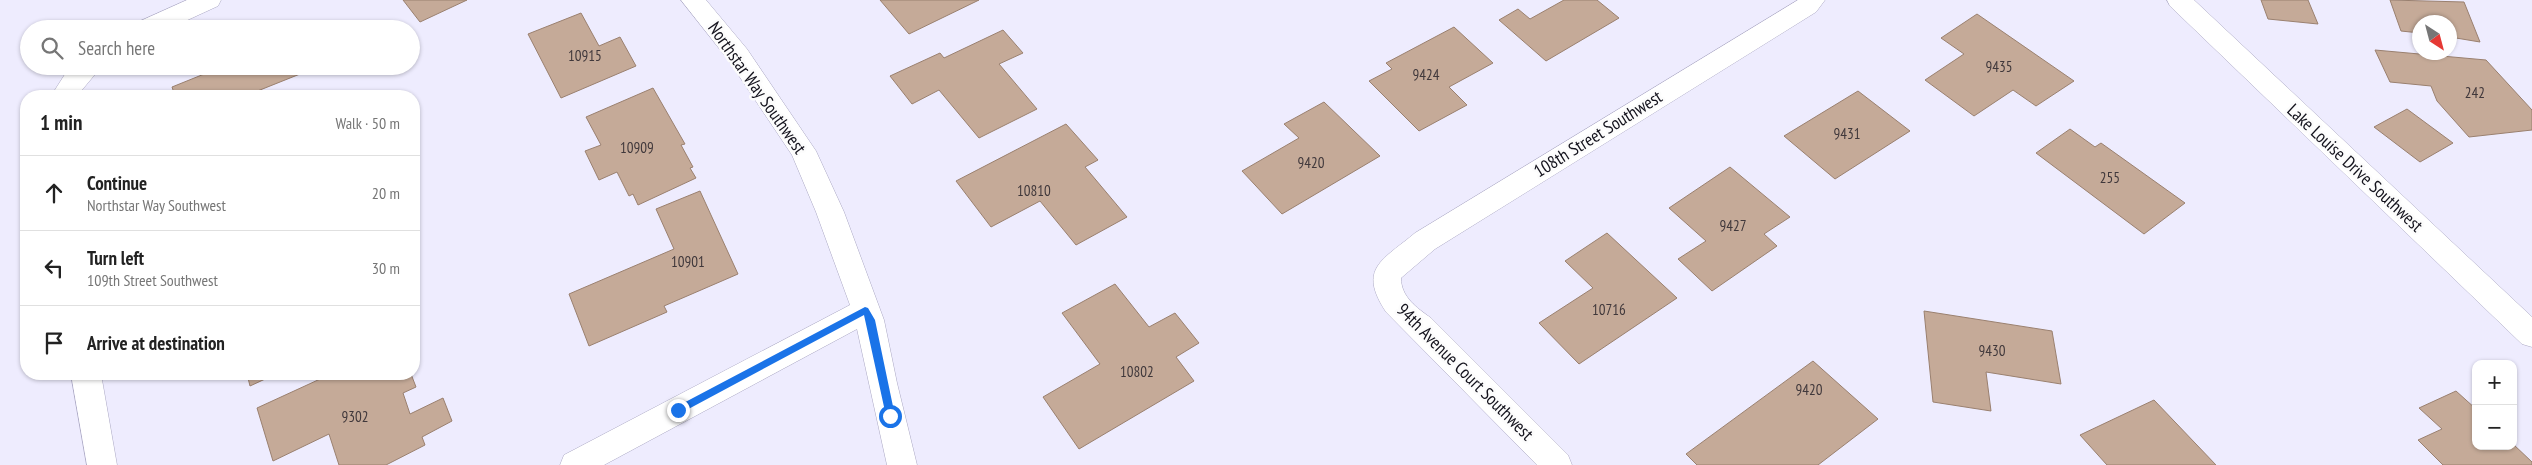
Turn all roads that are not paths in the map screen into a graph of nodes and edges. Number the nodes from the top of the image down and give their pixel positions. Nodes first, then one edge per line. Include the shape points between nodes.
1 (209, 0) edge
2 (694, 0) edge
3 (1813, 0) edge
4 (2178, 0) edge
5 (165, 20) edge
6 (80, 75) edge
7 (68, 90) edge
8 (1387, 273) joint
9 (865, 310) junction
10 (2532, 335) edge
11 (87, 380) edge
12 (102, 465) edge
13 (575, 465) edge
14 (902, 465) edge
15 (1557, 465) edge

1 - 5 street
2 - 9 street, Northstar Way Southwest via 738,55 803,151 830,212
3 - 8 street, 108th Street Southwest via 1425,241
4 - 10 street, Lake Louise Drive Southwest
6 - 7 street
8 - 15 street, 94th Avenue Court Southwest via 1388,292 1399,309 1421,327
9 - 13 street
9 - 14 street, Northstar Way Southwest via 870,320
11 - 12 street

